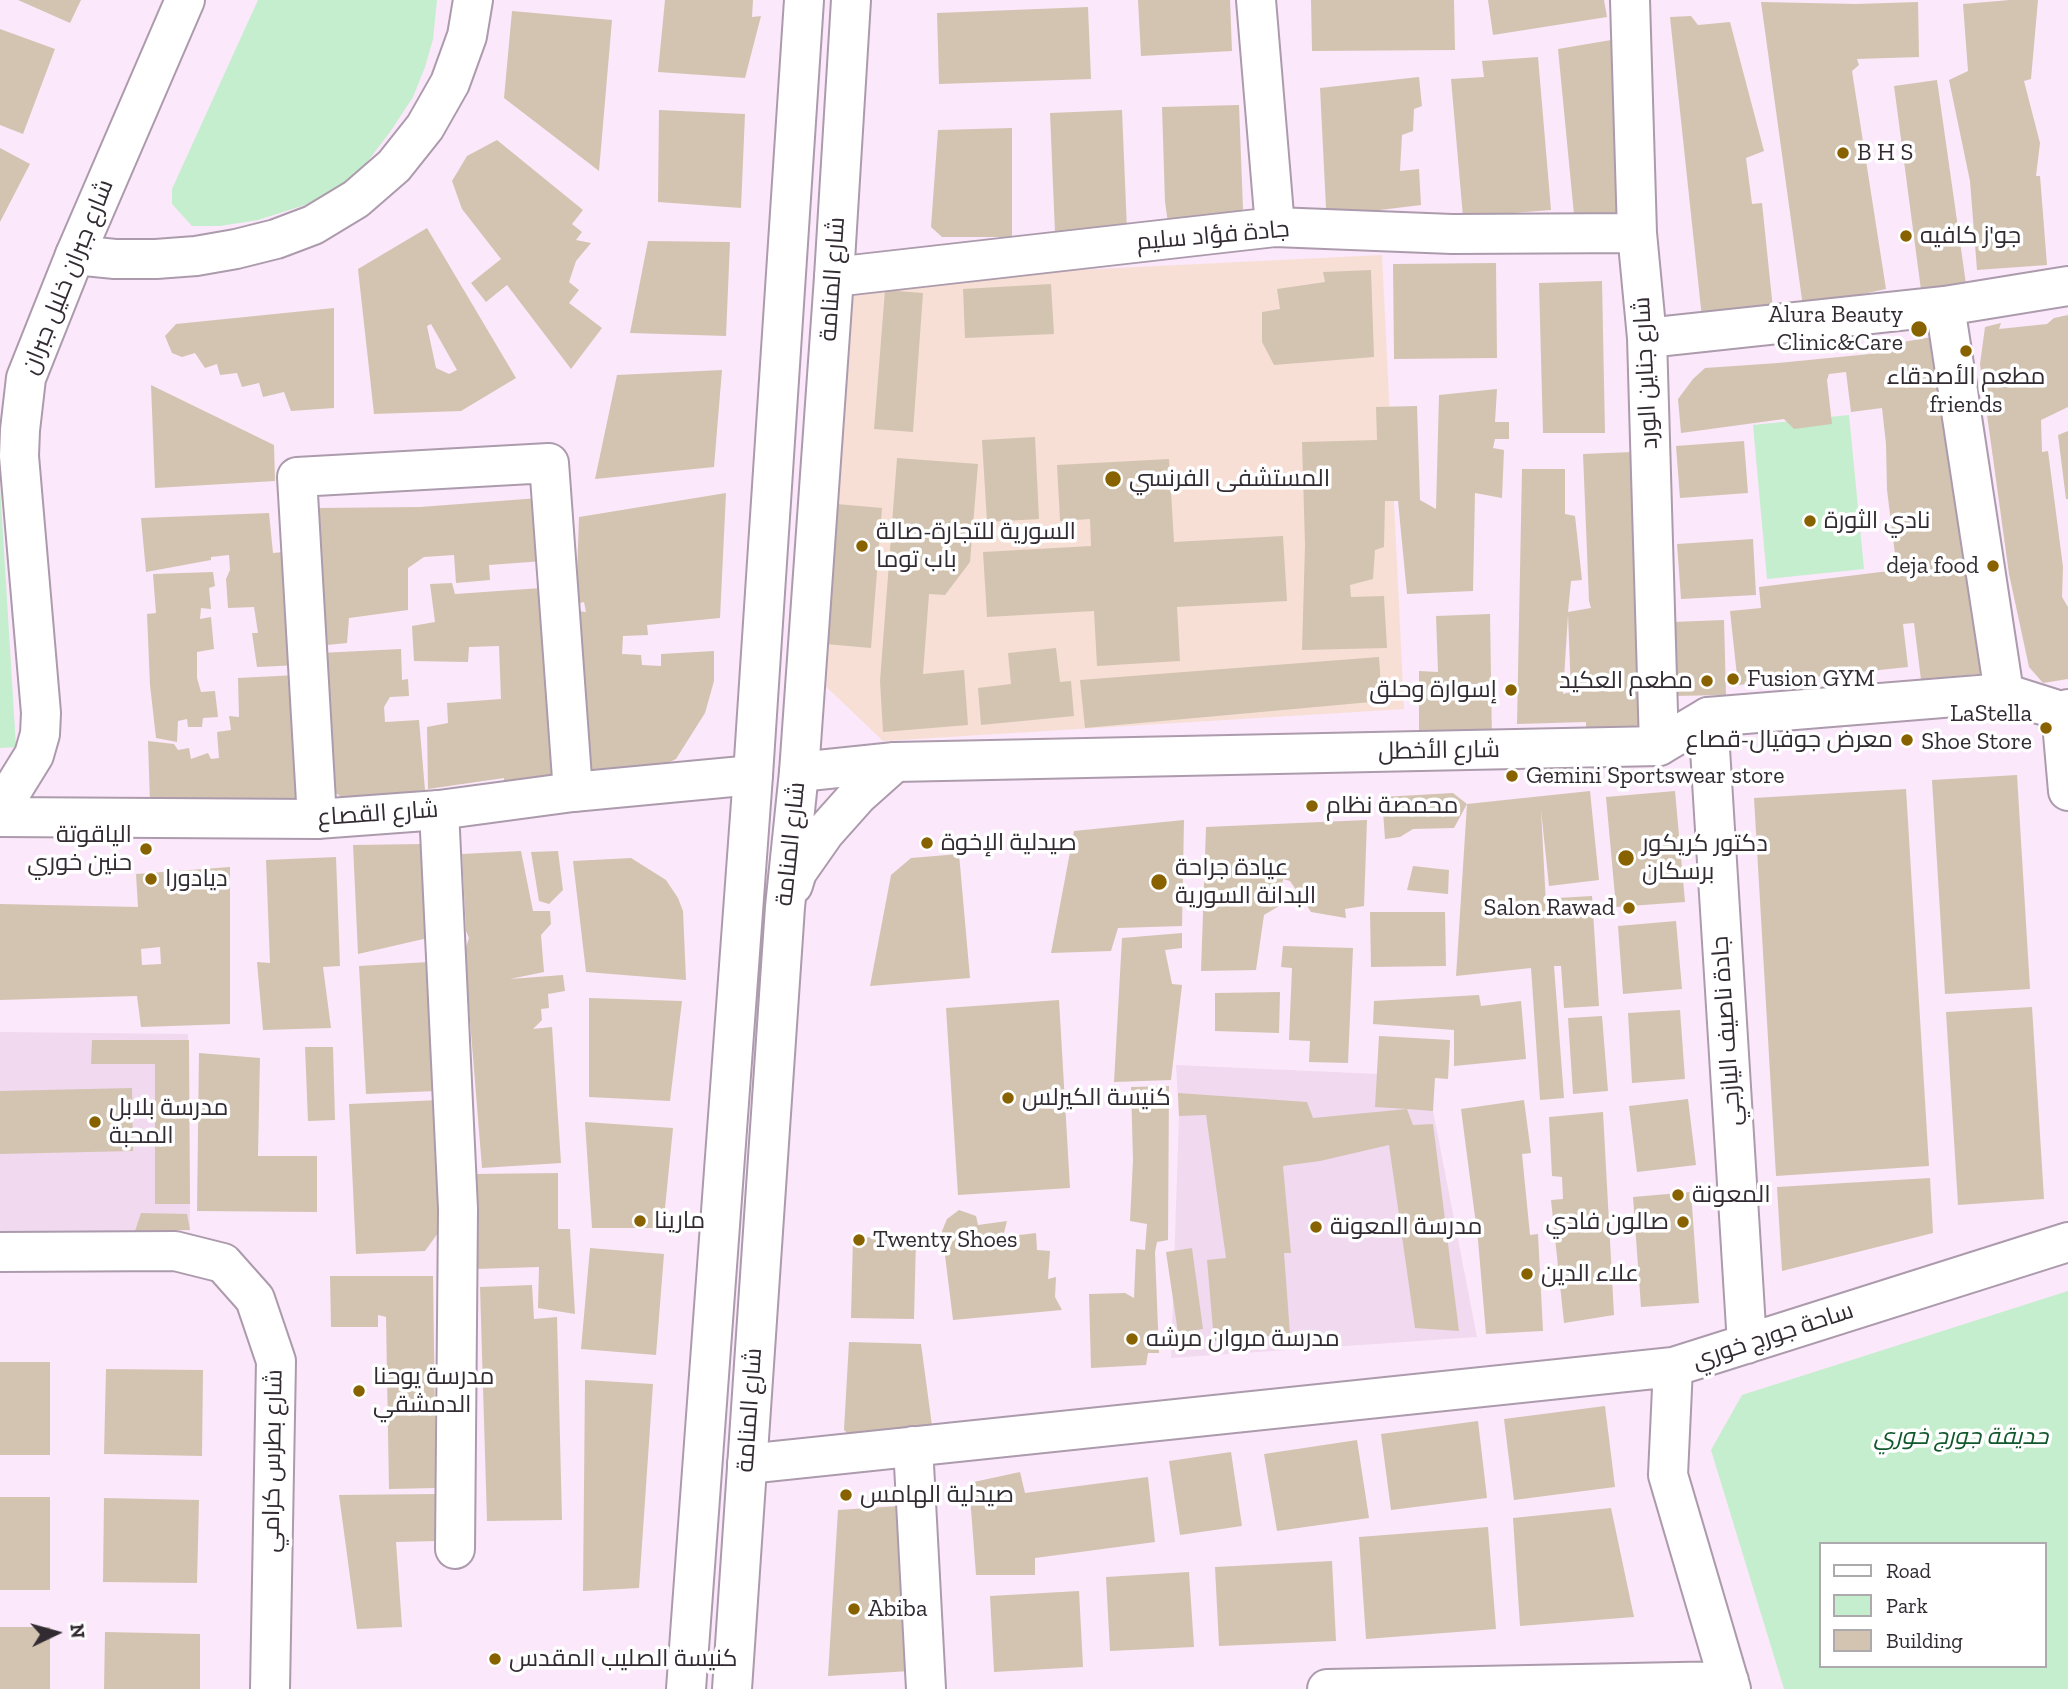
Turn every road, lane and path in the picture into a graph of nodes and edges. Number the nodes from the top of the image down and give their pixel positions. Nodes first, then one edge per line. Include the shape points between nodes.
1 (185, 0) edge
2 (473, 0) edge
3 (804, 0) edge
4 (851, 0) edge
5 (1256, 0) edge
6 (1630, 0) edge
7 (1275, 227) junction
8 (1637, 233) junction
9 (75, 255) junction
10 (834, 277) junction
11 (2068, 286) edge
12 (1945, 306) junction
13 (1647, 338) junction
14 (13, 386) edge
15 (2004, 693) junction
16 (2065, 710) edge
17 (1708, 717) junction
18 (1659, 746) junction
19 (895, 762) junction
20 (799, 772) junction
21 (753, 775) junction
22 (2068, 791) edge
23 (573, 792) junction
24 (0, 810) edge
25 (439, 810) junction
26 (0, 817) edge
27 (317, 819) junction
28 (785, 906) junction
29 (2068, 1242) edge
30 (0, 1252) edge
31 (1746, 1344) junction
32 (1673, 1367) junction
33 (913, 1447) junction
34 (747, 1464) junction
35 (455, 1549) dead end
36 (1730, 1685) edge
37 (270, 1689) edge
38 (686, 1689) edge
39 (732, 1689) edge
40 (926, 1689) edge
41 (1327, 1689) edge
42 (1348, 1689) edge

1 - 9 street, شارع جبران خليل جبران
2 - 9 street via 467,36 450,83 425,127 394,166 356,199 313,225 236,249 156,259
3 - 21 street, شارع المنامة
4 - 10 street, شارع المنامة
5 - 7 street
6 - 8 street, شارع جناين الورد
7 - 8 street, جادة فؤاد سليم via 1452,234
7 - 10 street, جادة فؤاد سليم
8 - 13 street, شارع جناين الورد
9 - 14 street, شارع جبران خليل جبران
10 - 20 street, شارع المنامة
11 - 12 street
12 - 13 street
12 - 15 street
13 - 18 street, شارع جناين الورد
14 - 24 street, شارع جبران خليل جبران via 41,713 34,755
15 - 16 street, شارع الأخطل
15 - 17 street, شارع الأخطل
16 - 22 street
17 - 18 street, شارع الأخطل
17 - 31 street, جادة ناصيف اليازجي
18 - 19 street, شارع الأخطل
19 - 20 street, شارع الأخطل
19 - 28 street via 825,832 797,872
20 - 28 street, شارع المنامة
21 - 23 street, شارع القصاع
21 - 38 street, شارع المنامة
23 - 25 street, شارع القصاع
23 - 27 street via 549,463 297,477
25 - 27 street, شارع القصاع
25 - 35 street via 458,1209
26 - 27 street, شارع القصاع
28 - 34 street, شارع المنامة
29 - 31 street, ساحة جورج خوري
30 - 37 street, شارع بطرس كرامي via 175,1251 223,1263 255,1299 276,1362
31 - 32 street, ساحة جورج خوري
32 - 33 street
32 - 36 street, ساحة جورج خوري via 1668,1475
33 - 34 street
33 - 40 street
34 - 39 street, شارع المنامة
36 - 42 street
41 - 42 street

